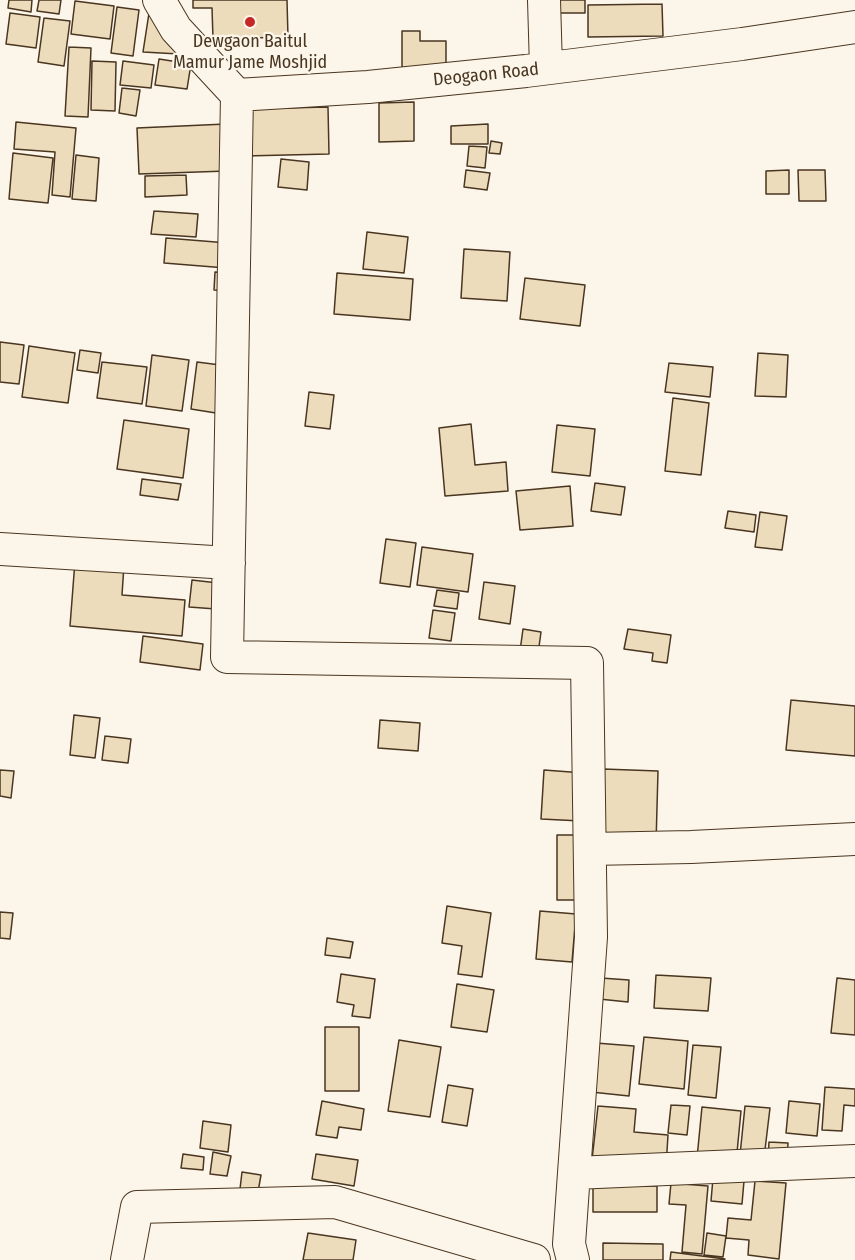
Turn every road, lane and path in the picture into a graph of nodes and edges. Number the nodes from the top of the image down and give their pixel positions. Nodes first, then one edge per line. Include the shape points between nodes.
1 (159, 0) edge
2 (544, 0) edge
3 (855, 27) edge
4 (546, 68) junction
5 (237, 94) junction
6 (0, 549) edge
7 (229, 563) junction
8 (855, 839) edge
9 (590, 849) junction
10 (855, 1161) edge
11 (574, 1173) junction
12 (127, 1260) edge
13 (534, 1260) edge
14 (573, 1260) edge

1 - 5 street via 176,28
2 - 4 street
3 - 4 street, Deogaon Road
4 - 5 street, Deogaon Road via 368,87
5 - 7 street
6 - 7 street
7 - 9 street via 227,657 587,663
8 - 9 street
9 - 11 street via 591,937
10 - 11 street
11 - 14 street via 569,1244
12 - 13 street via 137,1207 335,1202

